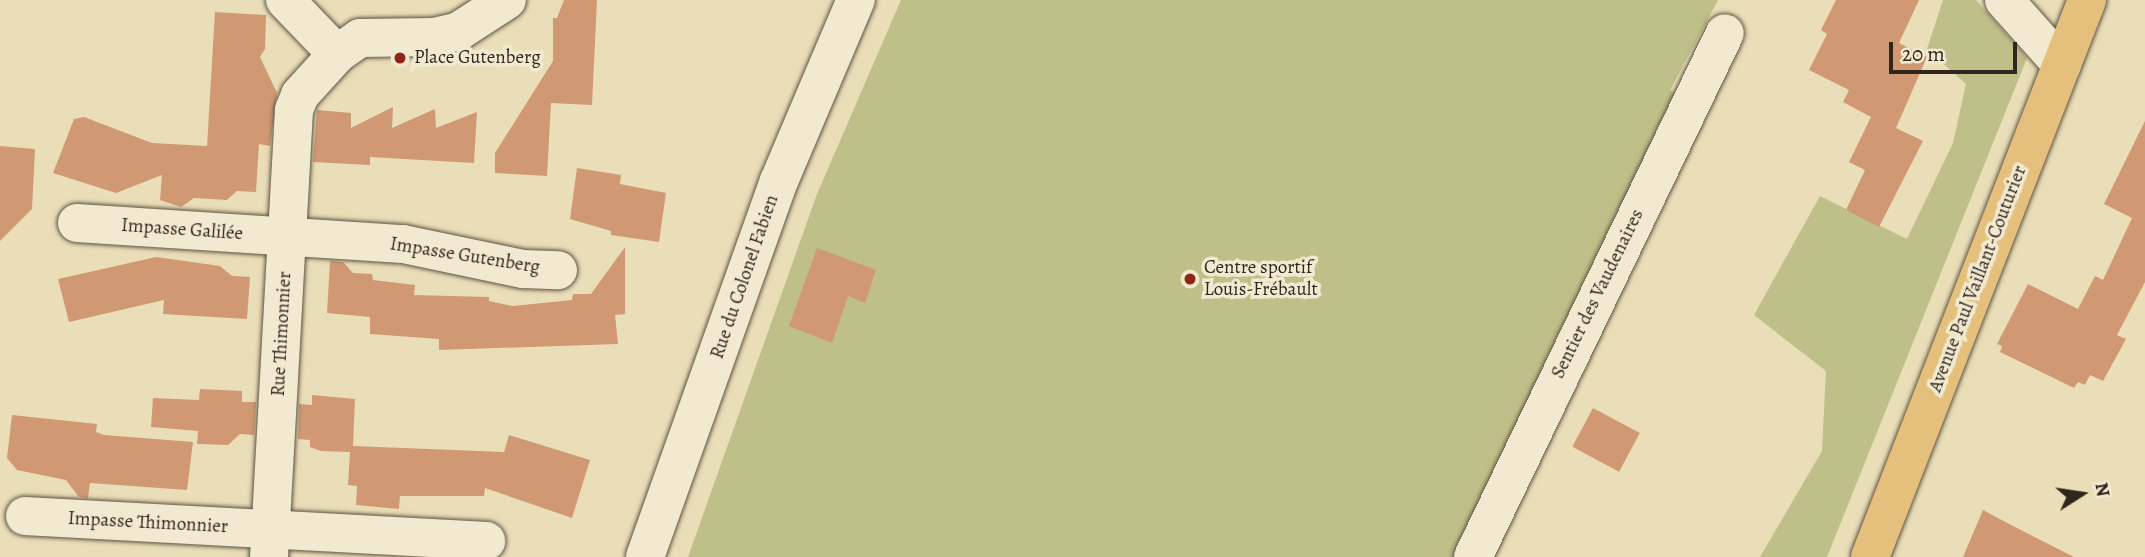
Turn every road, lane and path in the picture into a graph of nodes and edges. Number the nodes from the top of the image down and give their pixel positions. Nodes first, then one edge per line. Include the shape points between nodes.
1 (285, 0) edge
2 (508, 0) edge
3 (856, 0) edge
4 (2004, 0) edge
5 (2087, 0) edge
6 (1725, 33) dead end
7 (337, 54) junction
8 (2062, 65) junction
9 (77, 223) dead end
10 (288, 237) junction
11 (558, 270) dead end
12 (25, 516) dead end
13 (486, 541) dead end
14 (270, 543) edge
15 (645, 557) edge
16 (1473, 557) edge
17 (1870, 557) edge

1 - 7 street
2 - 7 street via 458,31 434,37 360,38
3 - 15 street, Rue du Colonel Fabien via 779,181
4 - 8 street
5 - 8 main road, Avenue Paul Vaillant-Couturier
6 - 16 street, Sentier des Vaudenaires
7 - 10 street, Rue Thimonnier via 313,78 294,110
8 - 17 main road, Avenue Paul Vaillant-Couturier
9 - 10 street, Impasse Galilée
10 - 11 street, Impasse Gutenberg via 403,244 523,269
10 - 14 street, Rue Thimonnier
12 - 14 street, Impasse Thimonnier
13 - 14 street, Impasse Thimonnier

